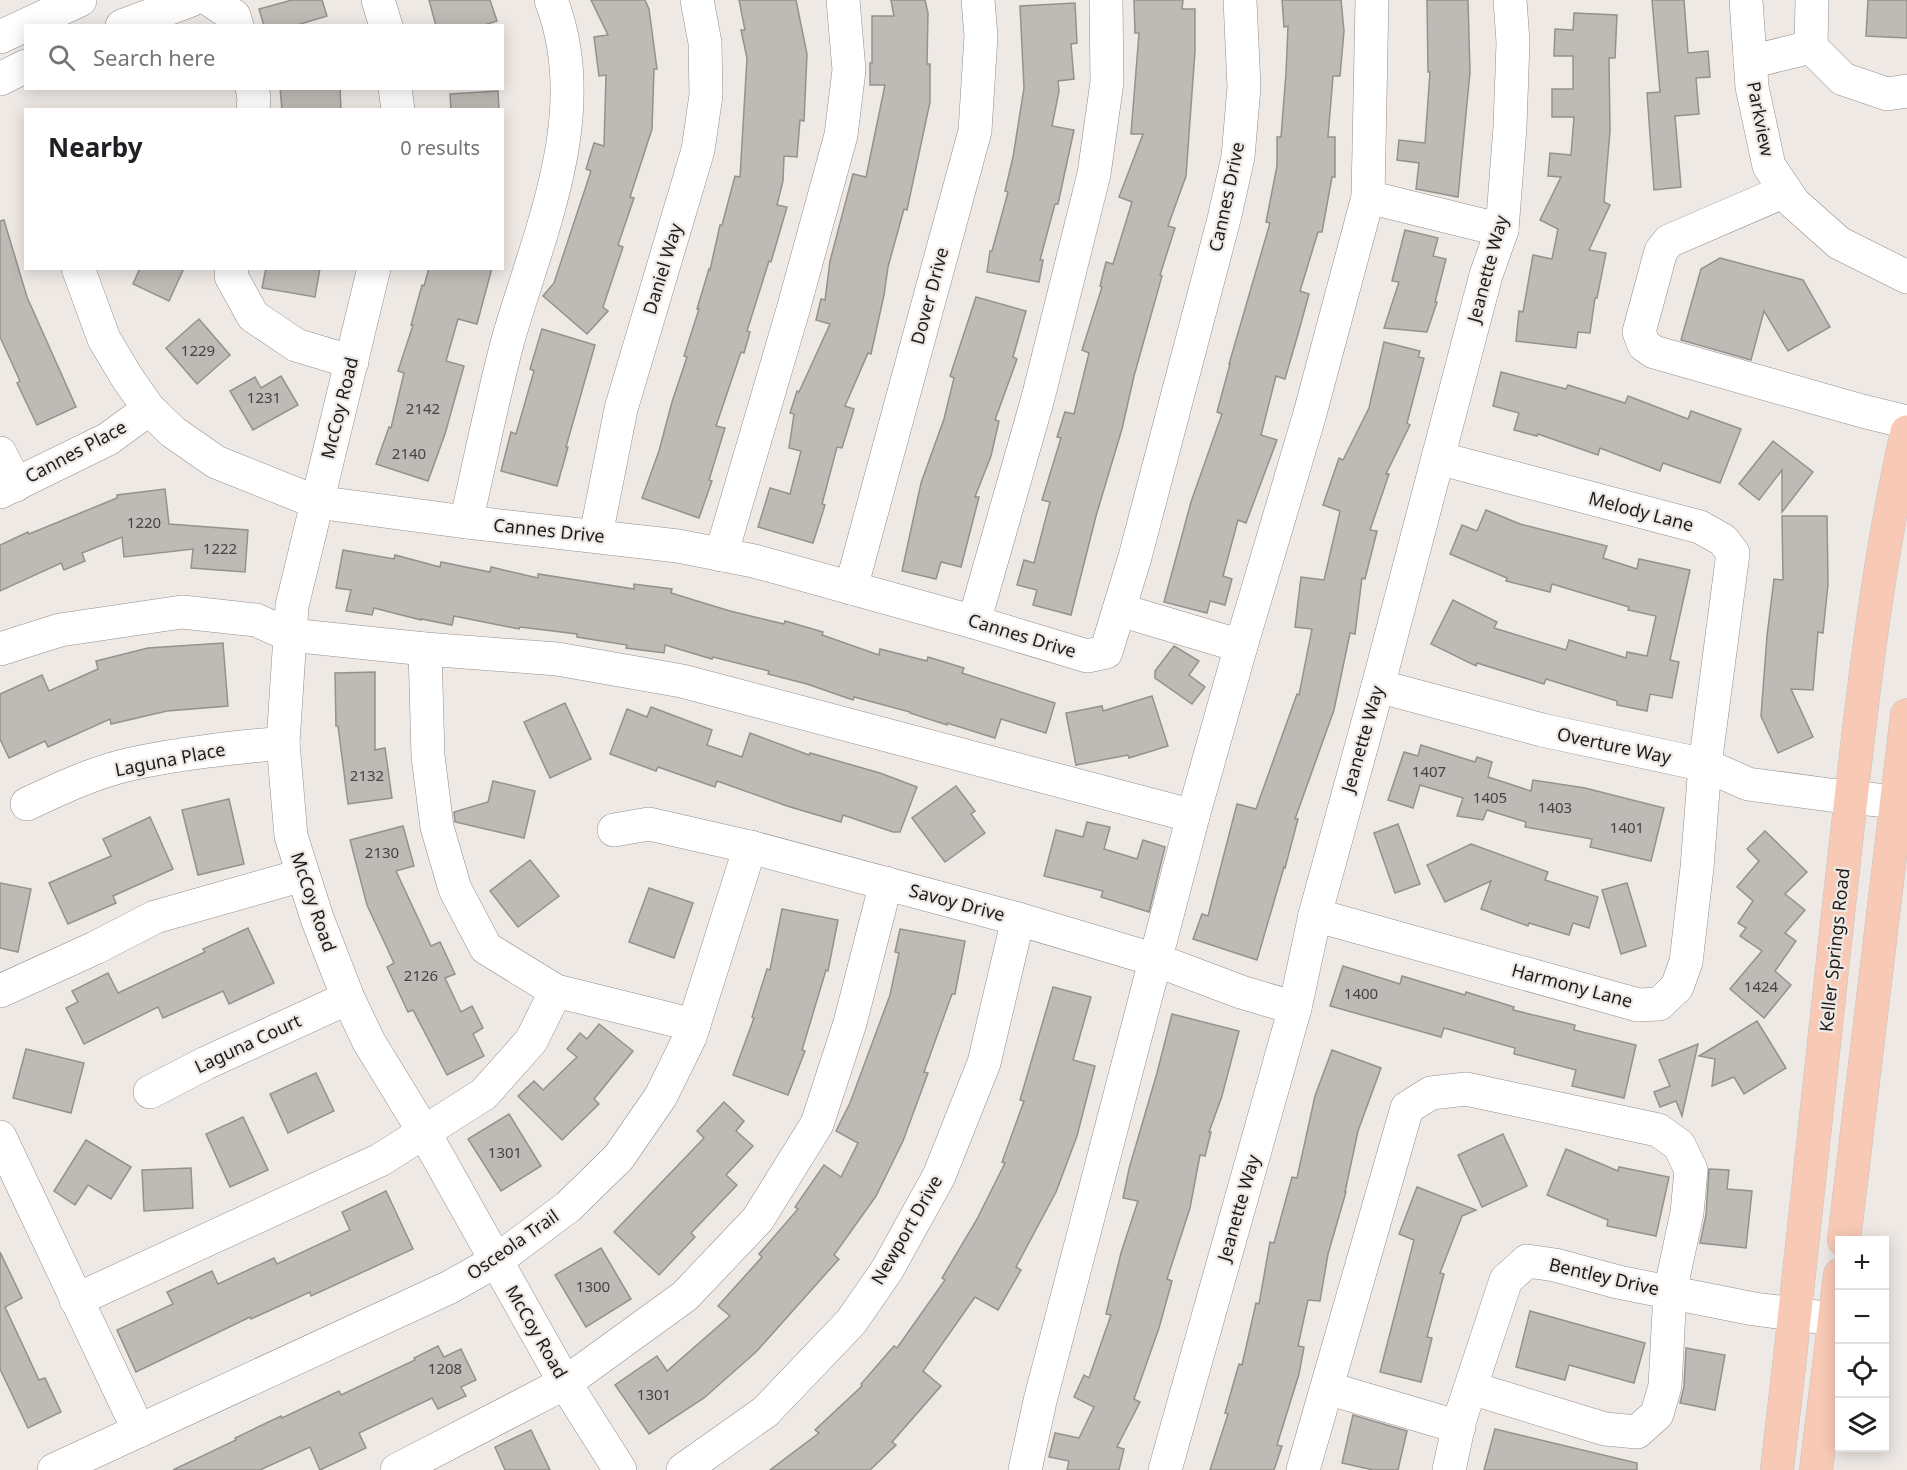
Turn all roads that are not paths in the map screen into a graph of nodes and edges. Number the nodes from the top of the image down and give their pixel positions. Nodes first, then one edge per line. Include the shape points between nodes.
1 (80, 0) edge
2 (190, 0) edge
3 (210, 0) edge
4 (378, 0) edge
5 (551, 0) edge
6 (697, 0) edge
7 (843, 0) edge
8 (978, 0) edge
9 (1106, 0) edge
10 (1240, 0) edge
11 (1372, 0) edge
12 (1510, 0) edge
13 (1746, 0) edge
14 (1812, 0) edge
15 (28, 24) edge
16 (127, 24) edge
17 (236, 24) edge
18 (385, 24) edge
19 (24, 26) edge
20 (0, 37) edge
21 (1811, 47) junction
22 (1750, 62) junction
23 (24, 67) edge
24 (0, 79) edge
25 (252, 90) edge
26 (395, 90) edge
27 (1907, 91) edge
28 (253, 108) edge
29 (398, 108) edge
30 (1785, 190) junction
31 (1368, 197) junction
32 (1502, 230) junction
33 (79, 270) edge
34 (232, 270) edge
35 (374, 270) edge
36 (1907, 277) edge
37 (352, 362) junction
38 (149, 410) junction
39 (1907, 422) edge
40 (1907, 432) edge
41 (0, 453) edge
42 (1438, 458) junction
43 (8, 488) edge
44 (316, 501) junction
45 (466, 522) junction
46 (596, 535) junction
47 (721, 555) junction
48 (851, 588) junction
49 (1120, 610) junction
50 (974, 622) junction
51 (291, 635) junction
52 (1240, 646) junction
53 (0, 648) edge
54 (425, 649) junction
55 (1378, 686) junction
56 (1907, 715) edge
57 (283, 743) junction
58 (1705, 765) junction
59 (1851, 797) junction
60 (1901, 802) edge
61 (27, 804) dead end
62 (1193, 816) junction
63 (614, 830) dead end
64 (750, 847) junction
65 (303, 875) junction
66 (886, 883) junction
67 (1315, 915) junction
68 (1018, 919) junction
69 (1156, 960) junction
70 (0, 991) edge
71 (556, 991) junction
72 (348, 998) junction
73 (1295, 1008) junction
74 (694, 1025) junction
75 (150, 1092) dead end
76 (424, 1132) junction
77 (0, 1137) edge
78 (1845, 1236) edge
79 (496, 1261) junction
80 (1837, 1290) edge
81 (1670, 1292) junction
82 (76, 1300) junction
83 (1795, 1314) junction
84 (1834, 1319) junction
85 (565, 1383) junction
86 (1327, 1388) junction
87 (1471, 1388) junction
88 (1459, 1427) junction
89 (139, 1431) junction
90 (441, 1461) edge
91 (54, 1470) edge
92 (397, 1470) edge
93 (620, 1470) edge
94 (683, 1470) edge
95 (1025, 1470) edge
96 (1166, 1470) edge
97 (1303, 1470) edge
98 (1449, 1470) edge
99 (1777, 1470) edge
100 (1816, 1470) edge

1 - 15 street
2 - 16 street
3 - 17 street via 234,15
4 - 18 street
5 - 45 street via 565,51 567,125 548,216 508,341
6 - 46 street, Daniel Way via 705,43 706,95 698,150 621,408
7 - 47 street via 849,70 841,135
8 - 48 street, Dover Drive via 981,36 975,131
9 - 50 street via 1107,82 1094,174 1038,398
10 - 49 street, Cannes Drive via 1244,87 1238,157
11 - 31 street
12 - 32 street, Jeanette Way via 1513,42
13 - 22 street, Parkview
14 - 21 street
19 - 20 street
21 - 22 street
21 - 27 street via 1843,79 1887,94
22 - 30 street, Parkview via 1769,166
23 - 24 street
25 - 28 street
26 - 29 street
30 - 36 street, Parkview via 1839,243
30 - 39 street via 1669,240 1661,251 1639,332 1644,345 1654,352
31 - 32 street
31 - 52 street via 1309,417
32 - 42 street, Jeanette Way via 1486,275
33 - 38 street, Cannes Drive via 104,339
34 - 37 street via 231,276 253,316 296,345
35 - 37 street, McCoy Road
37 - 44 street, McCoy Road
38 - 43 street, Cannes Place via 108,439
38 - 44 street, Cannes Drive via 216,462
40 - 59 main road, Keller Springs Road via 1896,479
41 - 43 street
42 - 55 street, Jeanette Way
42 - 58 street, Melody Lane via 1701,527 1723,540 1733,553
44 - 45 street, Cannes Drive
44 - 51 street, McCoy Road via 292,606
45 - 46 street, Cannes Drive
46 - 47 street, Cannes Drive
47 - 48 street, Cannes Drive
48 - 50 street, Cannes Drive
49 - 50 street, Cannes Drive via 1106,652 1087,656
49 - 52 street
51 - 53 street via 256,620 182,612 60,630
51 - 54 street
51 - 57 street, McCoy Road
52 - 62 street
54 - 62 street via 557,660 682,681
54 - 71 street via 428,756 437,827 455,890 486,948
55 - 58 street, Overture Way via 1542,730
55 - 67 street, Jeanette Way
56 - 60 main road
57 - 61 street, Laguna Place via 201,751 129,764
57 - 65 street, McCoy Road via 291,836
58 - 59 street, Overture Way via 1748,784
58 - 67 street, Harmony Lane via 1686,962 1677,987 1659,1004 1638,1005
59 - 60 street
59 - 83 main road, Keller Springs Road
60 - 78 main road
62 - 69 street
63 - 64 street, Savoy Drive via 649,824
64 - 66 street, Savoy Drive
64 - 74 street, Osceola Trail
65 - 70 street via 155,917
65 - 72 street, McCoy Road
66 - 68 street, Savoy Drive
66 - 85 street via 850,1023 818,1124 758,1219 685,1296
67 - 73 street, Jeanette Way
68 - 69 street, Savoy Drive
68 - 94 street, Newport Drive via 984,1063 939,1176 887,1270 851,1322 765,1412
69 - 73 street, Savoy Drive
69 - 95 street
71 - 74 street
71 - 76 street via 531,1041 484,1094
72 - 75 street, Laguna Court
72 - 76 street, McCoy Road via 369,1042
73 - 96 street, Jeanette Way
74 - 79 street, Osceola Trail via 661,1096 619,1157 569,1206
76 - 79 street, McCoy Road
76 - 82 street via 380,1160
77 - 82 street
79 - 85 street, McCoy Road
79 - 89 street, Osceola Trail via 450,1287
80 - 84 main road
81 - 83 street, Bentley Drive
81 - 86 street via 1688,1212 1691,1170 1679,1145 1658,1130 1466,1089 1431,1093 1407,1108
81 - 87 street, Bentley Drive via 1527,1261 1506,1280
81 - 87 street via 1665,1386 1657,1414 1637,1432 1605,1429
82 - 89 street
83 - 84 street, Bentley Drive
83 - 99 main road, Keller Springs Road
84 - 100 main road
85 - 90 street
85 - 93 street, McCoy Road
86 - 88 street
86 - 97 street
87 - 88 street, Bentley Drive
88 - 98 street, Bentley Drive
89 - 91 street, Osceola Trail
90 - 92 street

